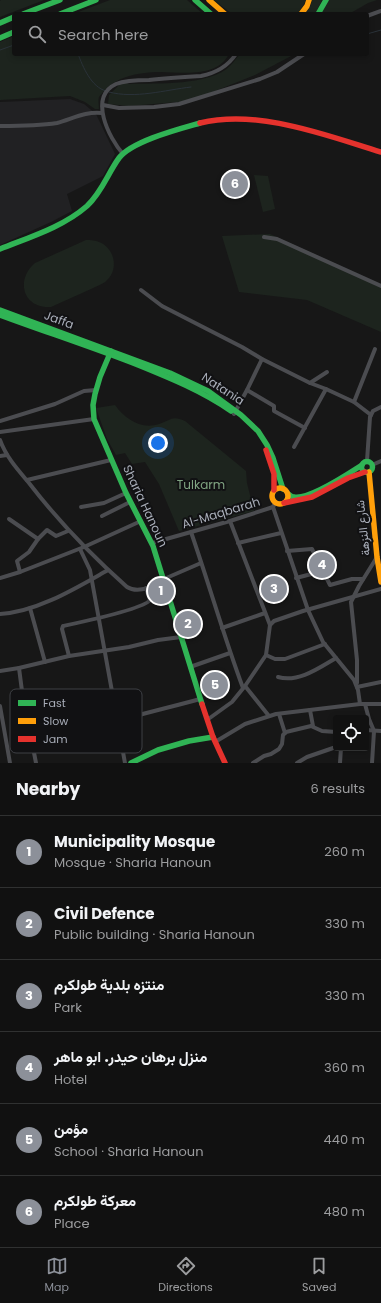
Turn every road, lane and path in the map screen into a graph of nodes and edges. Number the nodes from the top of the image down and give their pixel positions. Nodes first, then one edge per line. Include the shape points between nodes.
1 (60, 0) edge
2 (96, 0) edge
3 (208, 0) edge
4 (309, 0) edge
5 (326, 0) edge
6 (197, 2) edge
7 (381, 11) edge
8 (28, 12) edge
9 (65, 12) edge
10 (210, 12) edge
11 (223, 12) edge
12 (302, 12) edge
13 (319, 12) edge
14 (369, 15) edge
15 (12, 18) edge
16 (0, 23) edge
17 (12, 33) edge
18 (0, 38) edge
19 (234, 56) edge
20 (301, 56) edge
21 (103, 105) junction
22 (102, 113) junction
23 (0, 126) edge
24 (381, 152) edge
25 (123, 154) junction
26 (264, 237) dead end
27 (0, 249) edge
28 (381, 286) edge
29 (141, 290) dead end
30 (0, 310) edge
31 (0, 314) edge
32 (375, 349) dead end
33 (110, 353) junction
34 (262, 359) junction
35 (327, 372) dead end
36 (310, 383) junction
37 (326, 389) junction
38 (96, 390) junction
39 (247, 390) junction
40 (354, 402) junction
41 (381, 407) edge
42 (235, 412) junction
43 (371, 415) junction
44 (94, 419) junction
45 (0, 421) edge
46 (305, 428) junction
47 (0, 432) edge
48 (0, 440) edge
49 (294, 447) dead end
50 (7, 455) junction
51 (0, 456) edge
52 (112, 460) junction
53 (381, 461) edge
54 (370, 463) junction
55 (362, 465) junction
56 (367, 472) junction
57 (27, 480) junction
58 (283, 489) junction
59 (274, 490) junction
60 (126, 493) junction
61 (288, 494) junction
62 (130, 502) junction
63 (284, 503) junction
64 (274, 505) junction
65 (81, 507) dead end
66 (102, 516) dead end
67 (8, 519) dead end
68 (141, 521) junction
69 (230, 521) junction
70 (68, 530) junction
71 (191, 532) junction
72 (281, 533) junction
73 (38, 539) junction
74 (152, 543) junction
75 (238, 543) junction
76 (378, 547) edge
77 (82, 548) junction
78 (287, 552) junction
79 (377, 557) junction
80 (201, 563) junction
81 (380, 564) edge
82 (108, 570) junction
83 (323, 571) junction
84 (20, 572) junction
85 (0, 578) edge
86 (296, 578) junction
87 (92, 579) junction
88 (363, 579) junction
89 (164, 580) junction
90 (381, 580) edge
91 (146, 588) junction
92 (381, 589) edge
93 (354, 597) junction
94 (30, 608) junction
95 (308, 610) junction
96 (265, 613) junction
97 (0, 614) edge
98 (98, 618) junction
99 (270, 625) junction
100 (222, 628) junction
101 (182, 637) junction
102 (325, 644) junction
103 (104, 650) junction
104 (230, 653) junction
105 (266, 655) junction
106 (68, 656) junction
107 (336, 658) junction
108 (45, 662) junction
109 (190, 667) junction
110 (19, 668) junction
111 (0, 671) edge
112 (278, 677) dead end
113 (381, 682) edge
114 (357, 686) junction
115 (244, 687) junction
116 (22, 689) edge
117 (111, 689) edge
118 (200, 699) junction
119 (360, 704) junction
120 (365, 704) junction
121 (381, 704) edge
122 (0, 706) edge
123 (310, 710) junction
124 (279, 714) junction
125 (142, 715) edge
126 (269, 716) junction
127 (207, 720) junction
128 (312, 726) junction
129 (369, 730) edge
130 (374, 731) junction
131 (381, 731) edge
132 (333, 732) edge
133 (285, 733) junction
134 (214, 739) junction
135 (333, 749) edge
136 (341, 751) edge
137 (34, 753) edge
138 (123, 753) edge
139 (10, 763) edge
140 (36, 763) edge
141 (125, 763) edge
142 (131, 763) edge
143 (225, 763) edge
144 (253, 763) edge
145 (297, 763) edge
146 (340, 763) edge
147 (372, 763) edge

1 - 8 main road
2 - 9 main road
3 - 11 main road
4 - 12 main road
5 - 13 main road
6 - 10 main road
7 - 14 street
15 - 16 main road
17 - 18 main road
19 - 21 street via 225,66 201,76 130,81 114,85 106,94
20 - 21 street via 277,72 260,79 179,104 119,108
21 - 22 street
22 - 23 street via 89,113 57,123
22 - 25 street via 112,139
24 - 25 main road via 304,129 247,120 224,120 196,124 131,147
25 - 27 main road via 102,189 78,214
26 - 28 street via 277,239
29 - 34 street via 162,306
30 - 33 main road, Jaffa
31 - 33 main road, Jaffa
32 - 40 street
33 - 38 main road, Sharia Hanoun
33 - 42 main road, Natania via 190,386
34 - 36 street
34 - 39 street
35 - 36 street
36 - 37 street
37 - 40 street
37 - 46 street
38 - 44 main road, Sharia Hanoun
38 - 45 street via 84,391 55,404
39 - 42 street
39 - 46 street via 274,406 274,411
40 - 43 street
41 - 43 street
42 - 58 main road, Natania via 250,422 267,445
42 - 59 main road, Natania via 264,445 274,474
43 - 54 street
44 - 47 street
44 - 52 main road, Sharia Hanoun
46 - 49 street
48 - 50 street
50 - 51 street
50 - 57 street
52 - 57 street
52 - 60 main road, Sharia Hanoun
53 - 54 street
54 - 55 main road via 364,462
54 - 56 main road via 372,470
55 - 56 main road
55 - 61 main road via 312,493 296,497
56 - 63 main road via 356,474 314,496
56 - 76 main road, شارع النزهة
57 - 70 street
58 - 59 main road
58 - 61 main road
59 - 64 main road
60 - 62 main road, Sharia Hanoun
60 - 65 street via 104,503
61 - 63 main road
62 - 66 street
62 - 68 main road, Sharia Hanoun
63 - 64 main road
64 - 69 street, Al-Maqbarah
64 - 72 street
67 - 73 street
68 - 74 main road, Sharia Hanoun
68 - 77 street
69 - 71 street, Al-Maqbarah
69 - 75 street
70 - 73 street via 56,536 47,530
70 - 77 street
71 - 74 street, Al-Maqbarah
71 - 80 street
72 - 75 street
72 - 78 street
73 - 84 street via 29,552 17,561
74 - 89 main road, Sharia Hanoun
75 - 96 street
76 - 79 main road, شارع النزهة
77 - 82 street
77 - 84 street
77 - 87 street
78 - 83 street via 312,549
78 - 86 street
79 - 81 main road, شارع النزهة
79 - 88 street
80 - 89 street
80 - 100 street
81 - 90 main road, شارع النزهة
82 - 87 street
82 - 91 street via 129,588
83 - 86 street
83 - 88 street via 330,585
84 - 85 street
86 - 95 street
87 - 94 street via 67,593
87 - 98 street
88 - 93 street
89 - 91 street
89 - 101 main road, Sharia Hanoun
91 - 98 street via 150,599 148,603
92 - 93 street
93 - 95 street
93 - 114 street via 351,602
94 - 97 street
94 - 108 street
95 - 99 street via 276,620
95 - 102 street
96 - 99 street
96 - 100 street
98 - 103 street
98 - 106 street via 62,627
99 - 105 street
100 - 104 street
101 - 103 street
101 - 109 main road, Sharia Hanoun
102 - 105 street via 285,659 275,659
102 - 107 street
103 - 106 street
103 - 117 street
104 - 109 street
104 - 115 street
105 - 115 street
106 - 108 street
107 - 112 street via 295,678
107 - 114 street
108 - 110 street
109 - 118 main road, Sharia Hanoun
110 - 111 street
110 - 116 street
113 - 114 street
114 - 119 street
115 - 126 street
115 - 127 street via 232,702
118 - 125 street
118 - 127 main road, Sharia Hanoun
119 - 120 street
119 - 123 street
120 - 121 street
120 - 130 street
122 - 139 street
123 - 124 street
123 - 128 street
124 - 126 street
124 - 133 street
126 - 134 street
127 - 134 main road, Sharia Hanoun
128 - 132 street via 322,731
128 - 133 street
129 - 130 street
130 - 131 street
130 - 147 street
133 - 144 street via 279,749
134 - 142 main road via 189,741 158,750
134 - 143 main road, Sharia Hanoun
135 - 145 street
136 - 146 street
137 - 140 street
138 - 141 street

